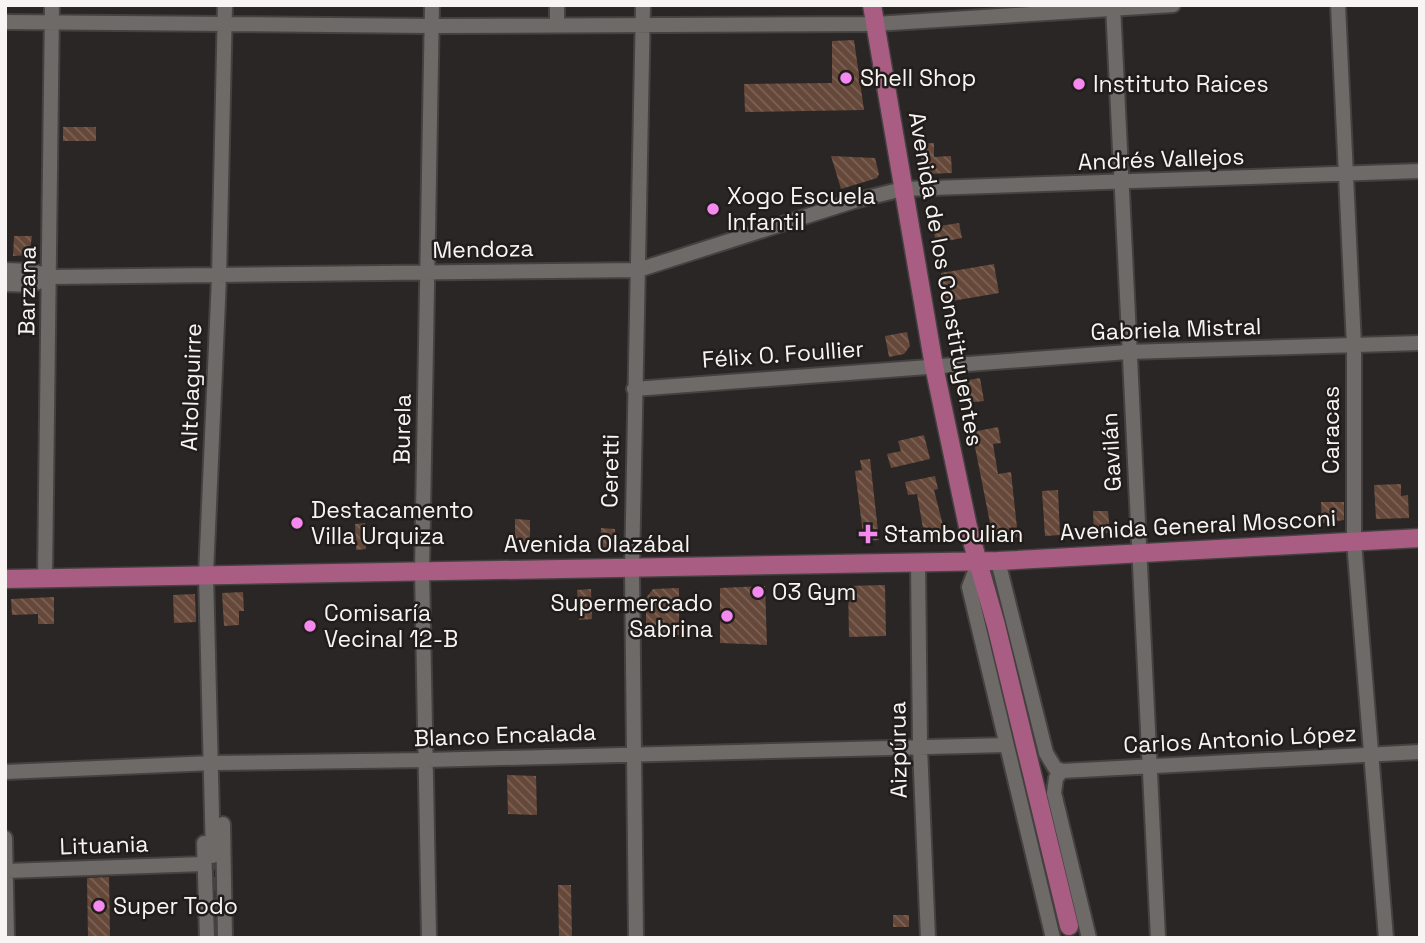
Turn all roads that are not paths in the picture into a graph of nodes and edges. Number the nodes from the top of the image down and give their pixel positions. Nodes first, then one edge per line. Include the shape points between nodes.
1 (52, 5) edge
2 (225, 5) edge
3 (432, 5) edge
4 (557, 5) edge
5 (643, 5) edge
6 (872, 5) edge
7 (1173, 5) edge
8 (1338, 5) edge
9 (1113, 7) edge
10 (5, 22) edge
11 (51, 24) junction
12 (224, 24) junction
13 (875, 24) junction
14 (557, 25) junction
15 (643, 25) junction
16 (431, 26) junction
17 (1420, 170) edge
18 (1346, 174) junction
19 (1120, 184) junction
20 (903, 189) junction
21 (5, 270) edge
22 (638, 270) junction
23 (426, 273) junction
24 (51, 277) junction
25 (219, 277) junction
26 (5, 284) edge
27 (1420, 343) edge
28 (1354, 345) junction
29 (1128, 352) junction
30 (934, 366) junction
31 (635, 389) junction
32 (1420, 538) edge
33 (1354, 541) junction
34 (1139, 554) junction
35 (979, 561) junction
36 (998, 561) junction
37 (918, 562) junction
38 (632, 569) junction
39 (422, 570) junction
40 (206, 574) junction
41 (44, 578) junction
42 (5, 579) edge
43 (1006, 745) junction
44 (920, 747) junction
45 (1420, 752) edge
46 (634, 754) junction
47 (1369, 755) junction
48 (426, 760) junction
49 (1152, 765) junction
50 (212, 766) junction
51 (1062, 771) junction
52 (5, 772) edge
53 (5, 838) edge
54 (209, 860) junction
55 (6, 870) edge
56 (1082, 932) edge
57 (7, 938) edge
58 (206, 938) edge
59 (225, 938) edge
60 (429, 938) edge
61 (636, 938) edge
62 (928, 938) edge
63 (1053, 938) edge
64 (1158, 938) edge
65 (1386, 938) edge

1 - 11 street, Barzana
2 - 12 street, Altolaguirre
3 - 16 street, Burela
4 - 14 street
5 - 15 street, Ceretti
6 - 13 main road, Avenida de los Constituyentes
7 - 9 street
8 - 18 street, Caracas
9 - 13 street
9 - 19 street, Gavilán
10 - 11 street
11 - 12 street
11 - 24 street, Barzana
12 - 16 street
12 - 25 street, Altolaguirre
13 - 15 street
13 - 20 main road, Avenida de los Constituyentes
14 - 15 street
14 - 16 street
15 - 22 street, Ceretti
16 - 23 street, Burela
17 - 18 street, Andrés Vallejos
18 - 19 street, Andrés Vallejos
18 - 28 street, Caracas
19 - 20 street, Andrés Vallejos
19 - 29 street, Gavilán
20 - 22 street, Mendoza
20 - 30 main road, Avenida de los Constituyentes
21 - 24 street
22 - 23 street, Mendoza
22 - 31 street, Ceretti
23 - 25 street, Mendoza
23 - 39 street, Burela
24 - 25 street, Mendoza
24 - 26 street via 31,285
24 - 41 street, Barzana
25 - 40 street, Altolaguirre
27 - 28 street, Gabriela Mistral
28 - 29 street, Gabriela Mistral
28 - 33 street, Caracas
29 - 30 street, Gabriela Mistral
29 - 34 street, Gavilán
30 - 31 street, Félix O. Foullier
30 - 35 main road, Avenida de los Constituyentes
31 - 38 street, Ceretti
32 - 33 main road, Avenida General Mosconi
33 - 34 main road, Avenida General Mosconi
33 - 47 street, Caracas
34 - 36 main road, Avenida General Mosconi
34 - 49 street, Gavilán
35 - 36 main road, Avenida General Mosconi
35 - 37 main road, Avenida Olazábal
35 - 43 street via 969,587
35 - 56 main road, Avenida de los Constituyentes
36 - 51 street via 1046,754
37 - 38 main road, Avenida Olazábal
37 - 44 street, Aizpúrua
38 - 39 main road, Avenida Olazábal
38 - 46 street, Ceretti
39 - 40 main road, Avenida Olazábal
39 - 48 street, Burela
40 - 41 main road, Avenida Olazábal
40 - 50 street, Altolaguirre
41 - 42 main road, Avenida Olazábal
43 - 44 street, Blanco Encalada
43 - 63 street
44 - 46 street, Blanco Encalada
44 - 62 street, Aizpúrua
45 - 47 street, Carlos Antonio López
46 - 48 street, Blanco Encalada
46 - 61 street, Ceretti
47 - 49 street, Carlos Antonio López
47 - 65 street, Caracas
48 - 50 street, Blanco Encalada
48 - 60 street, Burela
49 - 51 street, Carlos Antonio López
49 - 64 street, Gavilán
50 - 52 street, Blanco Encalada
50 - 54 street, Altolaguirre via 205,782
50 - 59 street, Altolaguirre via 222,780
51 - 56 street, Avenida de los Constituyentes via 1054,793
53 - 55 street
54 - 55 street, Lituania
54 - 58 street, Altolaguirre
55 - 57 street

